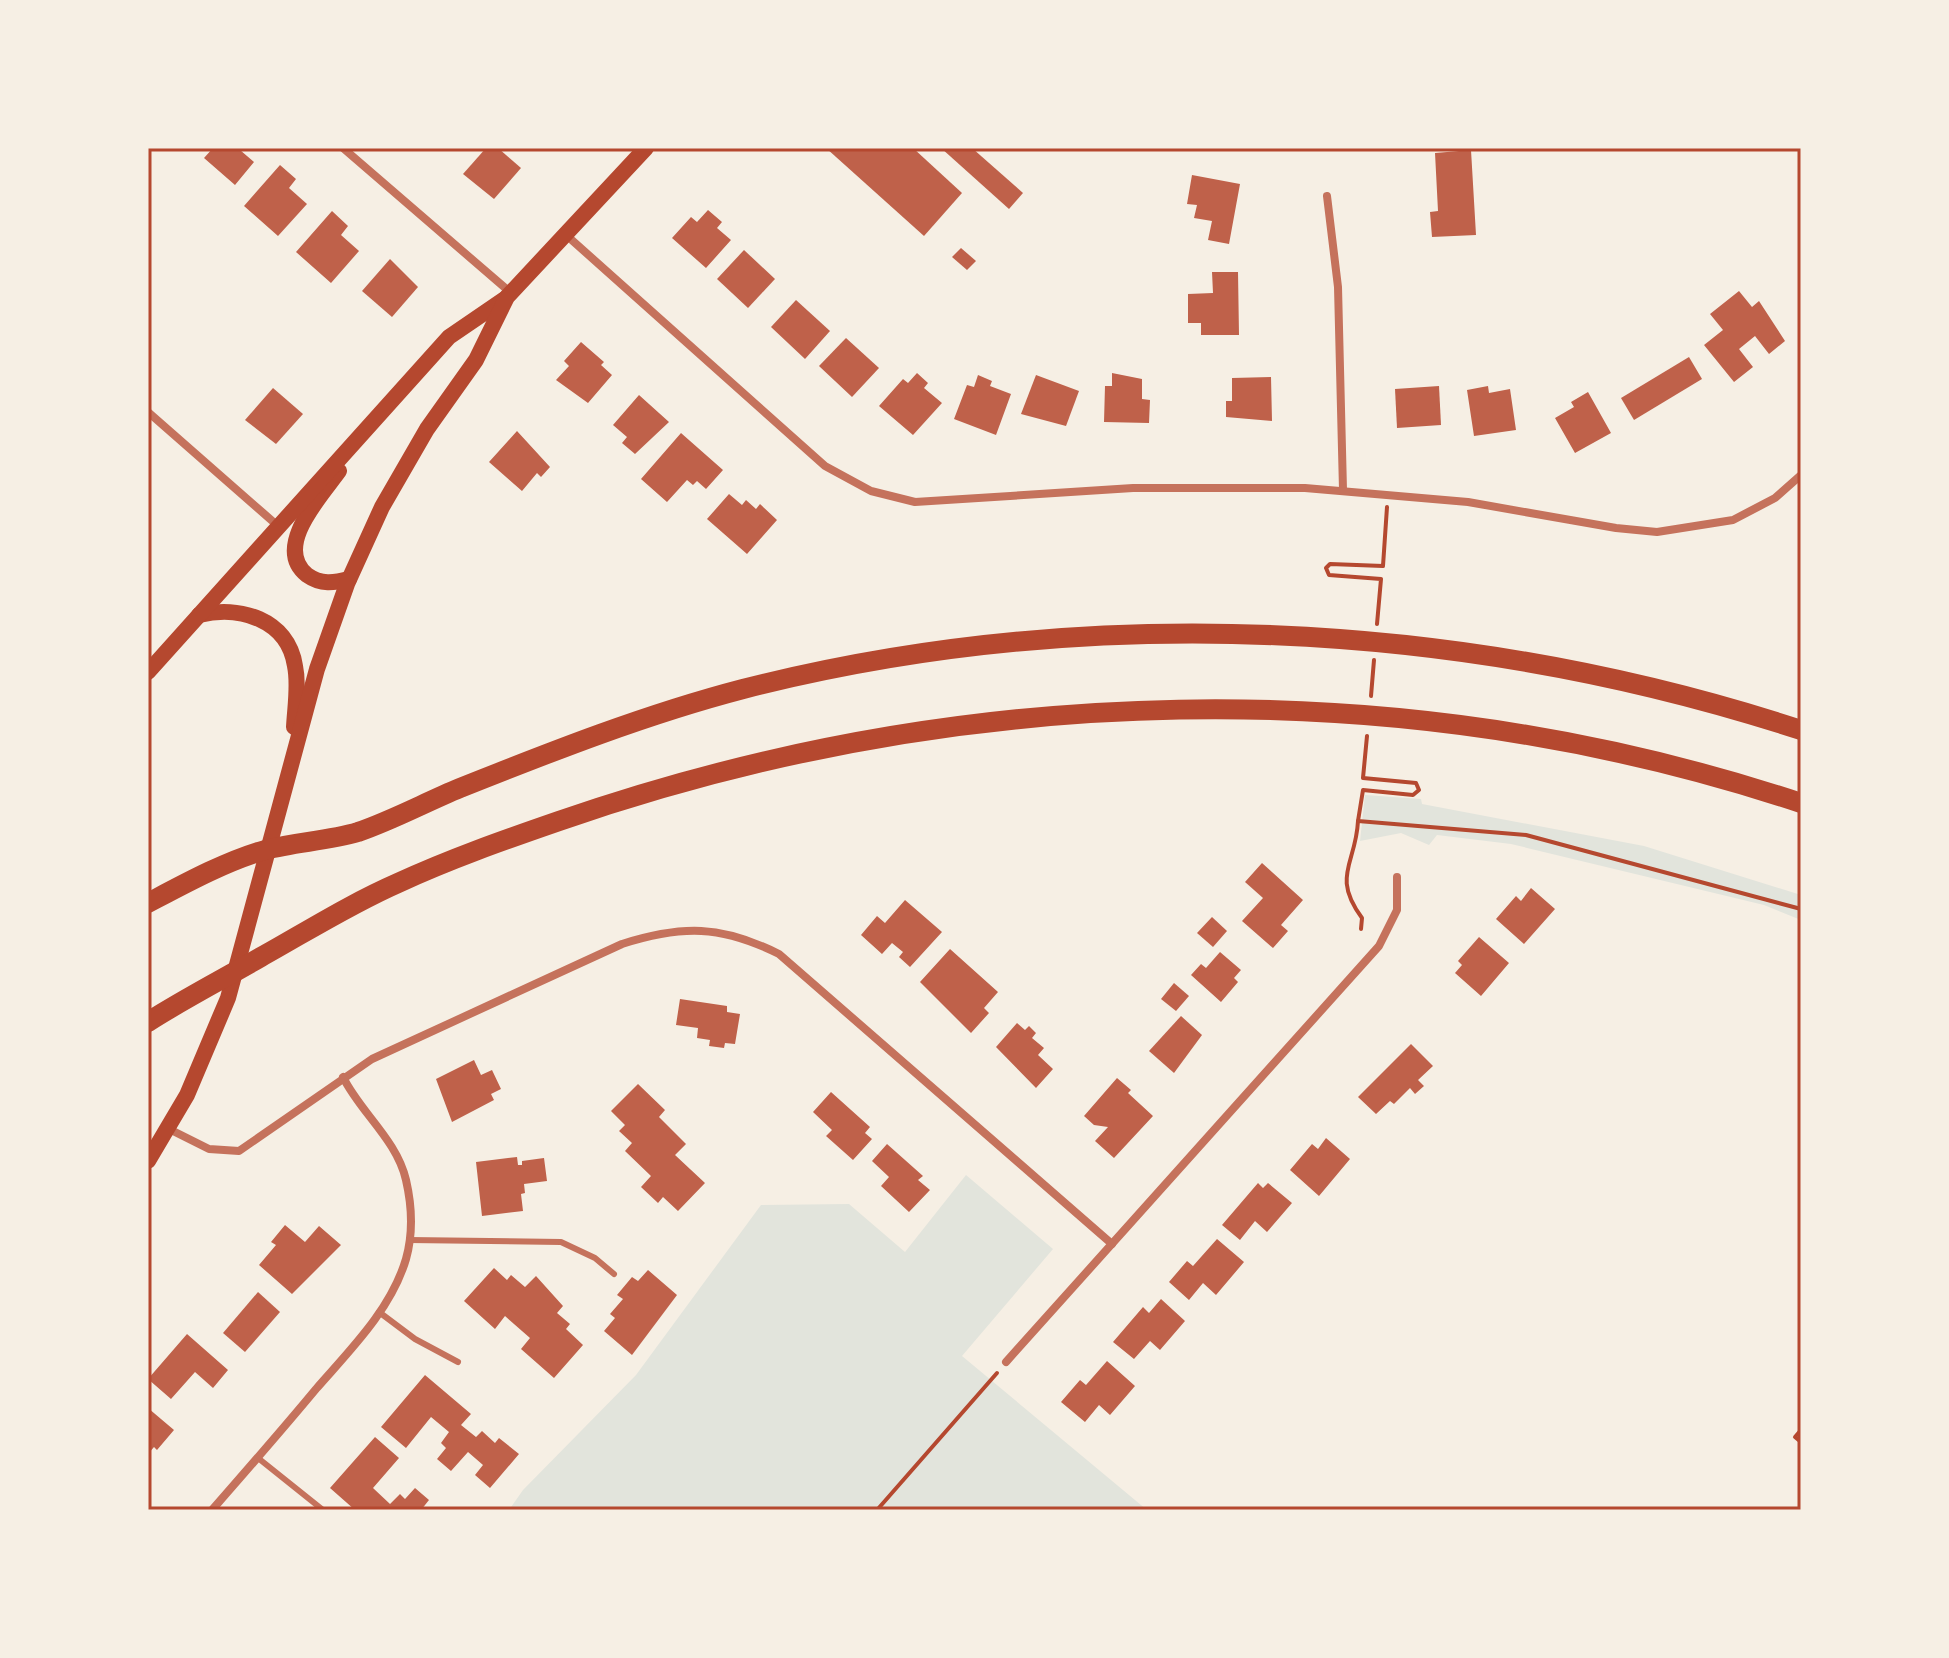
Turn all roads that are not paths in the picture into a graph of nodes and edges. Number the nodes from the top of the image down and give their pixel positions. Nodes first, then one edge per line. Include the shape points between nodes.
1 (343, 148) edge
2 (646, 148) edge
3 (1327, 196) dead end
4 (565, 233) junction
5 (509, 295) junction
6 (382, 411) junction
7 (148, 412) edge
8 (1801, 475) edge
9 (1343, 490) junction
10 (278, 526) junction
11 (349, 579) junction
12 (199, 615) junction
13 (148, 672) edge
14 (1801, 730) edge
15 (289, 773) junction
16 (1801, 803) edge
17 (1397, 877) dead end
18 (148, 903) edge
19 (148, 1022) edge
20 (343, 1077) junction
21 (169, 1129) junction
22 (148, 1161) edge
23 (409, 1240) junction
24 (1112, 1244) junction
25 (614, 1274) dead end
26 (379, 1312) junction
27 (458, 1362) dead end
28 (1006, 1362) road end
29 (258, 1458) junction
30 (212, 1510) edge
31 (323, 1510) edge

1 - 5 street
2 - 4 main road
3 - 9 street via 1338,287
4 - 5 main road
4 - 9 street via 799,445 871,491 934,503 1133,488
5 - 6 main road via 449,337
5 - 11 main road via 476,360 402,471
6 - 10 main road
6 - 11 main road via 308,516 295,551 302,569 317,580
7 - 10 street
8 - 9 street via 1753,510 1713,526 1639,531 1468,502
10 - 12 main road
11 - 15 main road
12 - 13 main road
12 - 15 main road via 217,610 253,616 279,632 291,649 297,680
14 - 18 highway via 1647,684 1473,653 1312,638 1149,636 939,653 743,689 550,752 356,832 263,851
15 - 21 main road via 245,941 207,1051
16 - 19 highway via 1581,744 1391,716 1187,708 1091,711 943,726 743,765 458,856 334,916
17 - 24 street via 1397,910 1379,946
20 - 21 street via 239,1151 219,1153
20 - 23 street via 406,1177
20 - 24 street via 422,1034 622,944 661,932 728,933 779,954
21 - 22 main road
23 - 25 lane via 552,1240 576,1247
23 - 26 street via 395,1285
24 - 28 street
26 - 27 lane
26 - 29 street
29 - 30 street
29 - 31 lane

